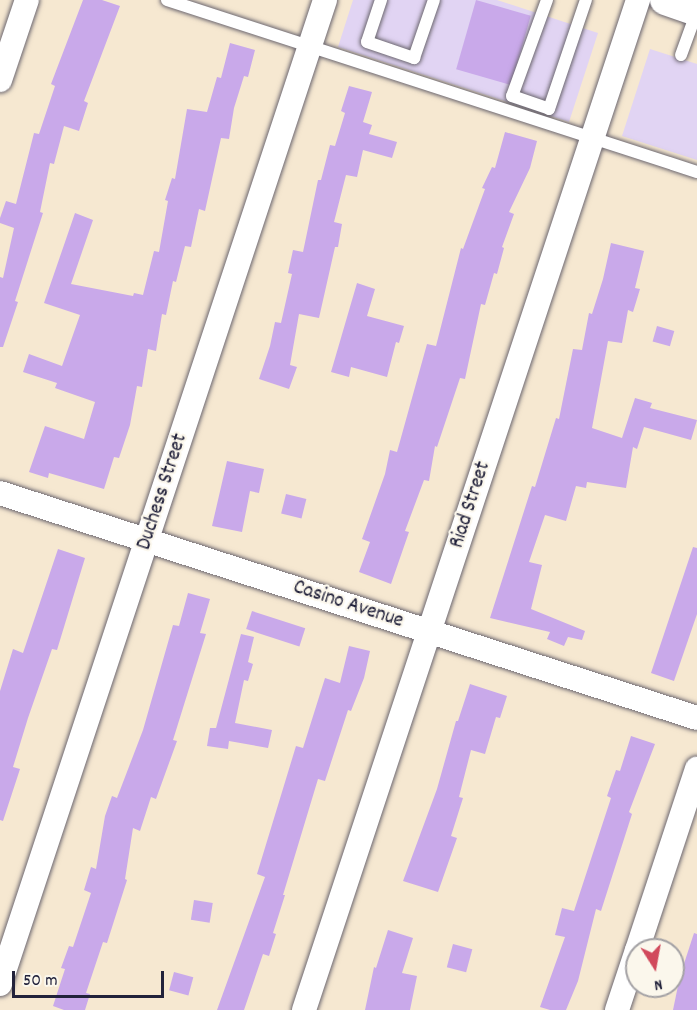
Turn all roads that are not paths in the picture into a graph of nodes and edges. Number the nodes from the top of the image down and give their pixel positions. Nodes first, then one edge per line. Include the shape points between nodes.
1 (27, 0) edge
2 (167, 0) edge
3 (325, 0) edge
4 (381, 0) edge
5 (434, 0) edge
6 (547, 0) edge
7 (586, 0) edge
8 (638, 0) edge
9 (665, 0) edge
10 (697, 11) edge
11 (310, 46) junction
12 (681, 55) dead end
13 (0, 80) edge
14 (592, 139) junction
15 (697, 172) edge
16 (0, 493) edge
17 (147, 540) junction
18 (430, 631) junction
19 (697, 718) edge
20 (697, 769) edge
21 (641, 938) edge
22 (0, 984) edge
23 (625, 986) edge
24 (304, 1010) edge
25 (617, 1010) edge

1 - 13 street
2 - 11 lane
3 - 11 street, Duchess Street
4 - 5 lane via 367,42 414,58
6 - 7 lane via 512,96 549,109
8 - 14 street, Riad Street
9 - 10 street
10 - 12 lane
11 - 14 lane
11 - 17 street, Duchess Street
14 - 15 lane
14 - 18 street, Riad Street
16 - 17 street, Casino Avenue
17 - 18 street, Casino Avenue
17 - 22 street, Duchess Street
18 - 19 street, Casino Avenue
18 - 24 street, Riad Street
20 - 21 street
23 - 25 street

